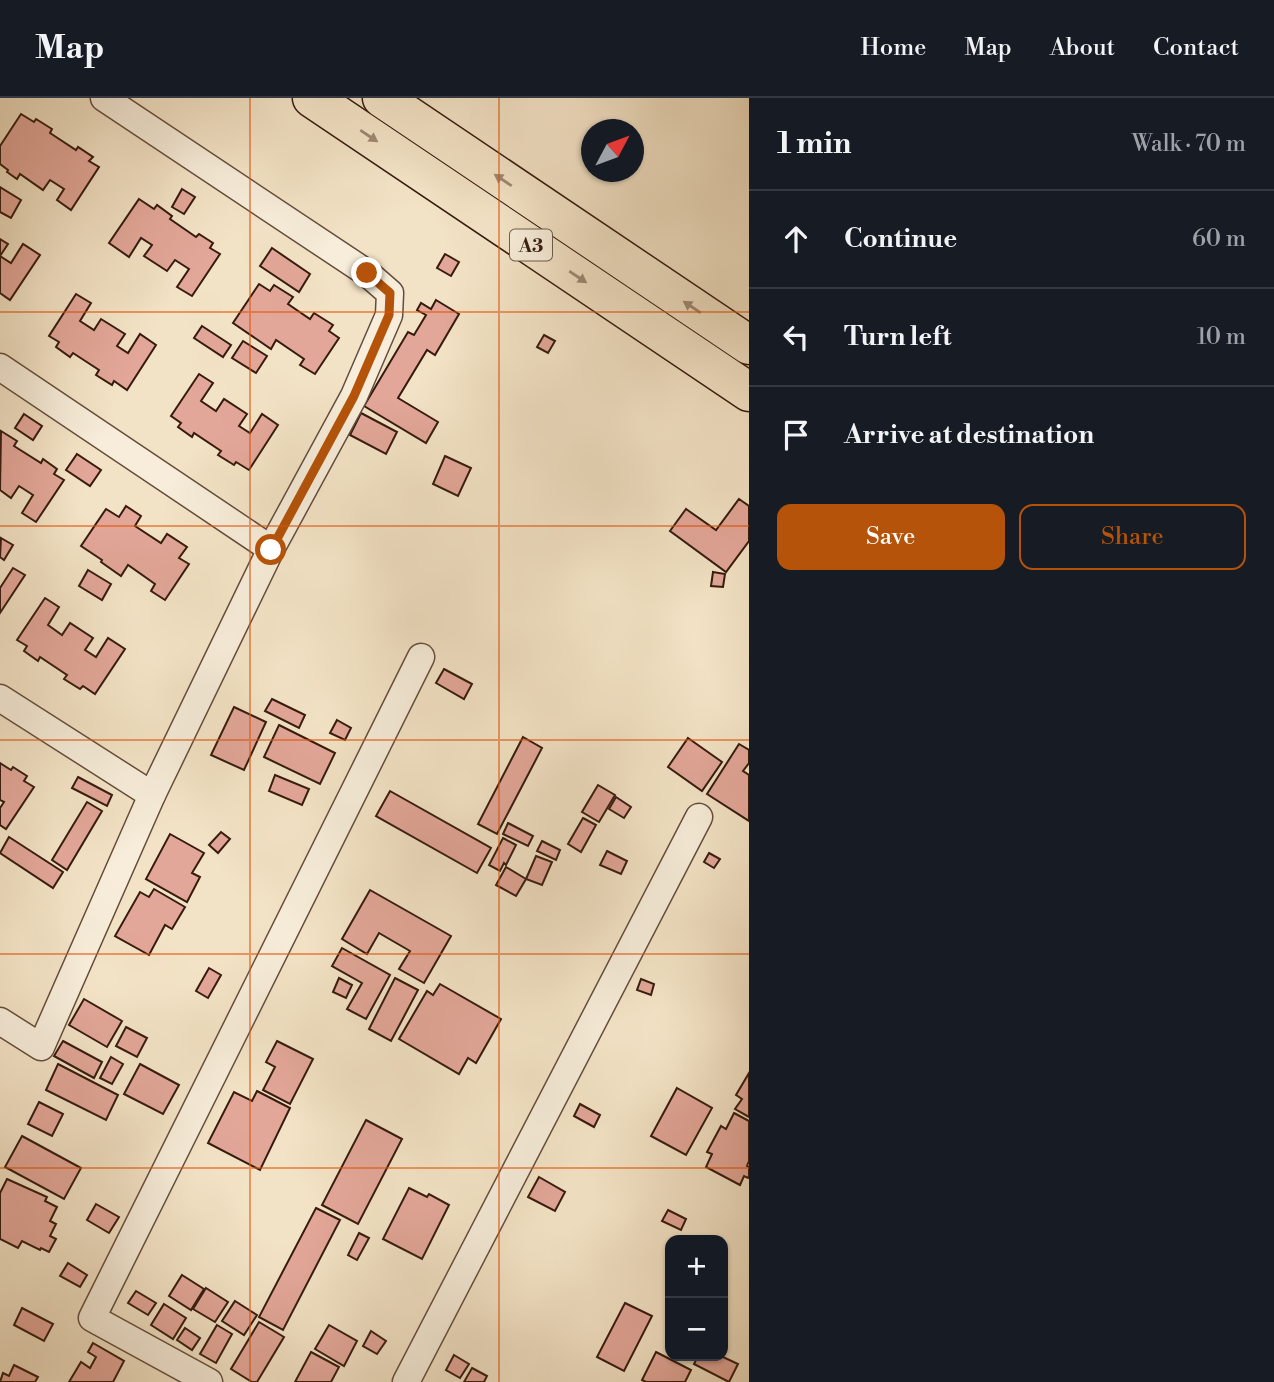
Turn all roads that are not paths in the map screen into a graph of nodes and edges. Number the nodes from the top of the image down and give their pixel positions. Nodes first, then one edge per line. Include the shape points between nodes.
1 (104, 98) edge
2 (312, 98) edge
3 (382, 98) edge
4 (749, 345) edge
5 (0, 367) edge
6 (749, 392) edge
7 (271, 550) junction
8 (421, 657) dead end
9 (0, 698) edge
10 (152, 794) junction
11 (699, 817) dead end
12 (0, 1021) edge
13 (209, 1382) edge
14 (406, 1382) edge

1 - 7 street via 367,273 390,293 389,315 354,396
2 -> 6 highway, A3
4 -> 3 highway, A3
5 - 7 street
7 - 10 street
8 - 13 street via 92,1318
9 - 10 street
10 - 12 street via 41,1047
11 - 14 street

